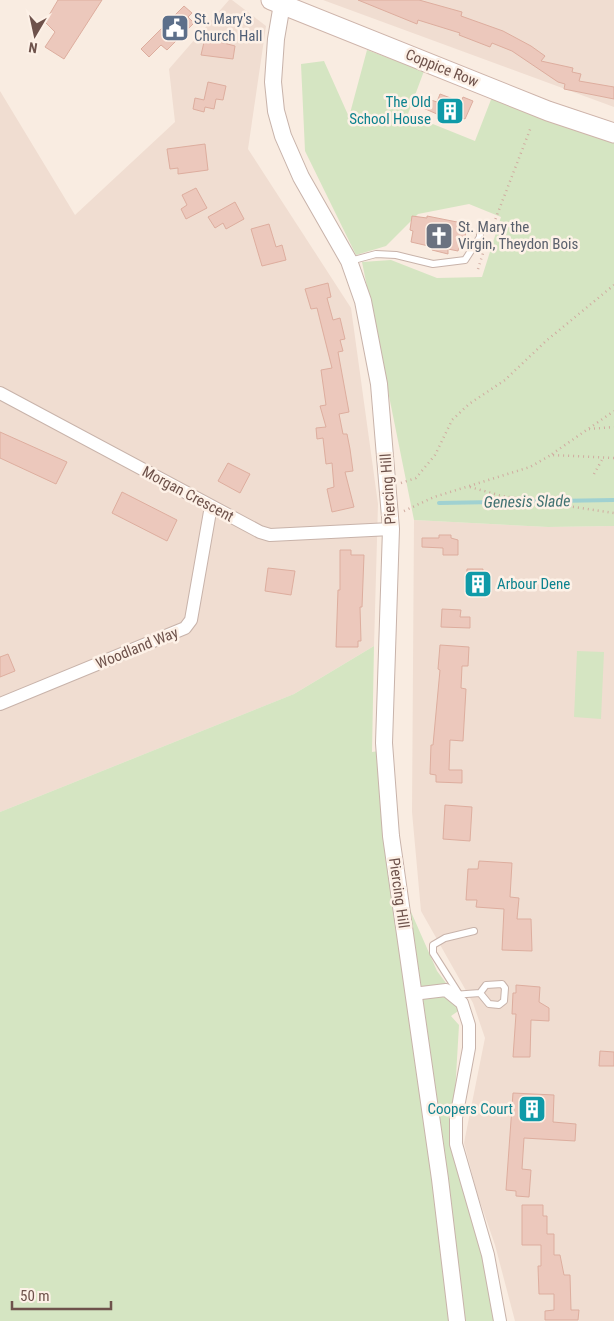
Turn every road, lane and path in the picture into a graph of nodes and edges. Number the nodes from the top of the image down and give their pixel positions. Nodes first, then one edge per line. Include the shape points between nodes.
1 (279, 2) edge
2 (531, 127) dead end
3 (614, 133) edge
4 (480, 226) dead end
5 (349, 261) junction
6 (478, 269) dead end
7 (614, 285) edge
8 (0, 392) edge
9 (614, 411) edge
10 (614, 427) edge
11 (588, 429) junction
12 (550, 455) junction
13 (603, 458) junction
14 (614, 458) edge
15 (594, 474) dead end
16 (394, 486) dead end
17 (469, 487) junction
18 (212, 506) junction
19 (396, 509) junction
20 (406, 511) junction
21 (614, 513) edge
22 (391, 530) junction
23 (0, 704) edge
24 (474, 931) dead end
25 (480, 992) dead end
26 (413, 994) junction
27 (455, 994) junction
28 (458, 1321) edge
29 (500, 1321) edge

1 - 3 main road, Coppice Row via 548,111
1 - 5 street, Piercing Hill via 273,82 278,120 301,177
2 - 6 path
4 - 5 lane via 480,237 465,260 434,264 376,254
5 - 19 street, Piercing Hill via 363,301 379,384
7 - 16 path via 505,380 469,404 452,420 435,456 416,478
8 - 18 street, Morgan Crescent
9 - 11 path
10 - 11 path
11 - 12 path
12 - 13 path
12 - 17 path via 530,467
13 - 14 path
13 - 15 path
17 - 20 path via 434,497
17 - 21 path via 502,496
18 - 22 street, Morgan Crescent via 270,536
18 - 23 street, Woodland Way via 191,620 185,628
19 - 20 path
19 - 20 path
19 - 22 street, Piercing Hill
22 - 26 street, Piercing Hill via 384,743 390,836
24 - 27 lane via 445,938 433,945 432,953
25 - 27 lane
26 - 27 street via 446,990
26 - 28 street, Piercing Hill
27 - 29 street via 462,1003 469,1025 469,1048 456,1118 456,1144 488,1255

